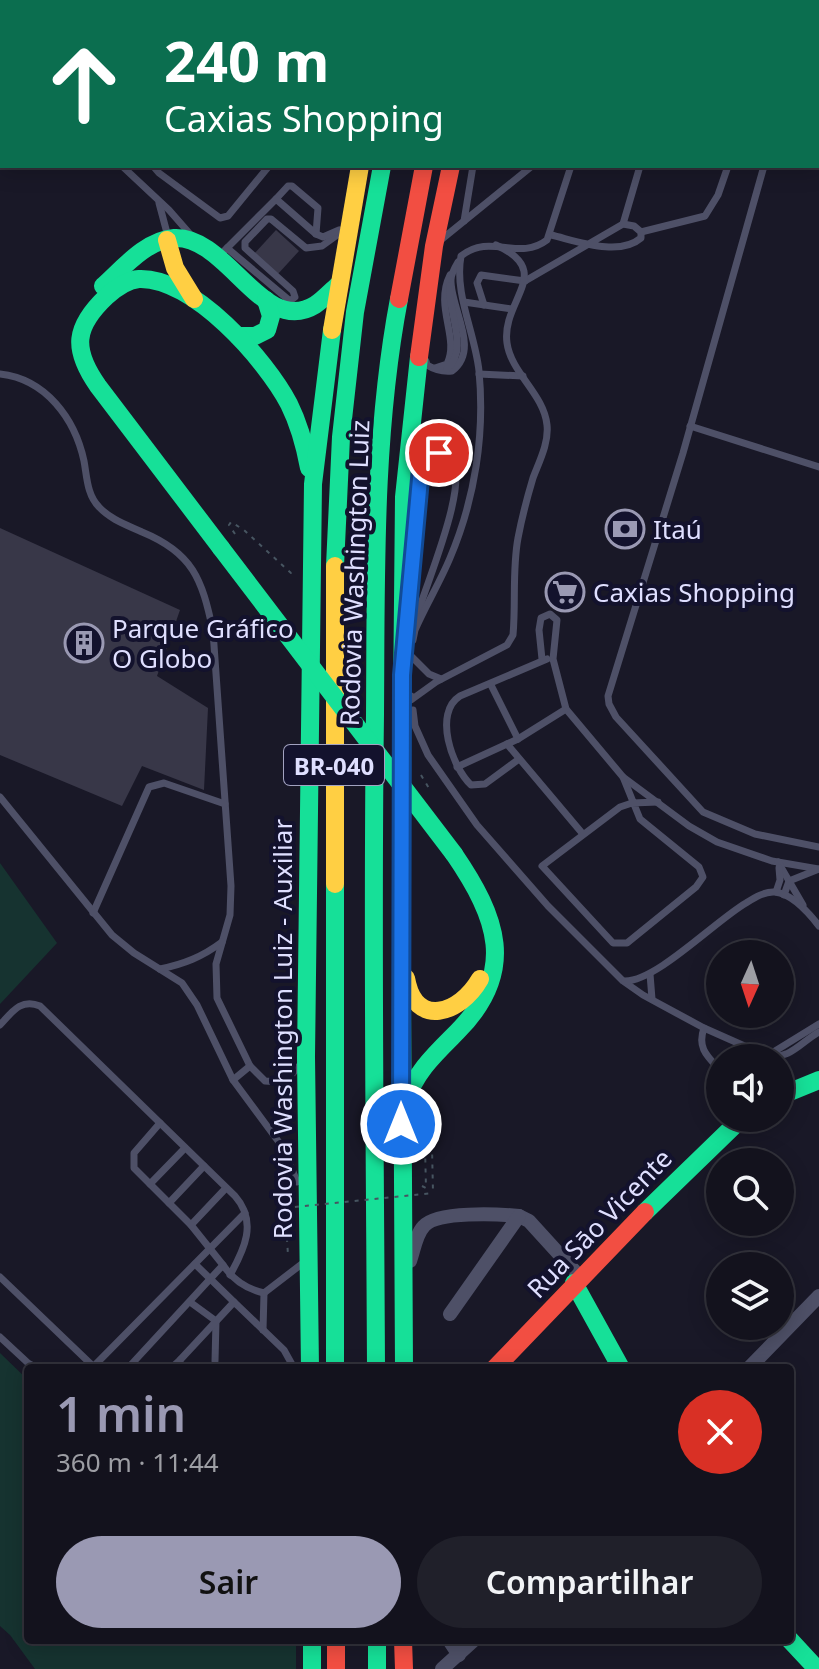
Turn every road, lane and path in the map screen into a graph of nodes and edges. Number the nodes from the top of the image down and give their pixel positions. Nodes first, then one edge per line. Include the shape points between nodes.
1 (124, 168) edge
2 (267, 168) edge
3 (360, 168) edge
4 (382, 168) edge
5 (451, 168) edge
6 (473, 168) edge
7 (530, 168) edge
8 (570, 168) edge
9 (639, 168) edge
10 (727, 168) edge
11 (763, 168) edge
12 (156, 170) edge
13 (423, 170) edge
14 (143, 186) junction
15 (276, 199) junction
16 (159, 201) junction
17 (464, 221) junction
18 (623, 224) junction
19 (348, 226) junction
20 (641, 232) junction
21 (316, 234) junction
22 (551, 235) junction
23 (167, 240) junction
24 (196, 242) junction
25 (592, 244) junction
26 (496, 245) junction
27 (434, 246) junction
28 (222, 253) junction
29 (461, 256) junction
30 (453, 270) junction
31 (525, 281) junction
32 (338, 285) junction
33 (266, 300) junction
34 (197, 302) junction
35 (464, 302) junction
36 (484, 305) junction
37 (512, 309) junction
38 (423, 331) junction
39 (238, 336) junction
40 (432, 368) junction
41 (0, 374) edge
42 (479, 374) junction
43 (523, 376) junction
44 (690, 426) junction
45 (819, 467) edge
46 (313, 484) junction
47 (404, 497) junction
48 (236, 535) dead end
49 (414, 540) dead end
50 (218, 554) junction
51 (413, 555) dead end
52 (312, 570) junction
53 (420, 614) junction
54 (410, 655) junction
55 (542, 659) junction
56 (553, 659) junction
57 (402, 675) junction
58 (441, 679) junction
59 (491, 685) junction
60 (411, 700) junction
61 (566, 709) junction
62 (518, 739) junction
63 (507, 744) junction
64 (519, 759) junction
65 (457, 767) junction
66 (417, 768) dead end
67 (623, 777) junction
68 (0, 797) edge
69 (435, 799) dead end
70 (658, 802) junction
71 (632, 803) junction
72 (225, 804) junction
73 (582, 833) junction
74 (819, 847) edge
75 (452, 858) junction
76 (778, 862) junction
77 (819, 869) edge
78 (789, 881) junction
79 (780, 894) junction
80 (804, 908) junction
81 (93, 913) junction
82 (819, 926) edge
83 (222, 942) junction
84 (402, 957) junction
85 (160, 969) junction
86 (650, 974) junction
87 (623, 981) junction
88 (652, 999) junction
89 (819, 1024) edge
90 (0, 1025) edge
91 (704, 1028) junction
92 (819, 1032) edge
93 (740, 1044) edge
94 (792, 1044) edge
95 (794, 1045) edge
96 (706, 1053) edge
97 (306, 1057) junction
98 (250, 1066) junction
99 (233, 1080) junction
100 (819, 1080) edge
101 (794, 1090) edge
102 (160, 1123) junction
103 (401, 1124) junction
104 (725, 1132) edge
105 (185, 1148) junction
106 (402, 1149) junction
107 (204, 1166) junction
108 (150, 1184) junction
109 (226, 1188) junction
110 (169, 1203) junction
111 (285, 1208) dead end
112 (245, 1213) junction
113 (308, 1214) junction
114 (519, 1216) junction
115 (191, 1225) junction
116 (211, 1248) junction
117 (307, 1259) junction
118 (195, 1264) junction
119 (223, 1265) junction
120 (230, 1275) junction
121 (0, 1277) edge
122 (405, 1277) junction
123 (211, 1280) junction
124 (577, 1280) junction
125 (264, 1293) junction
126 (819, 1296) edge
127 (190, 1302) junction
128 (234, 1302) junction
129 (450, 1314) dead end
130 (216, 1321) junction
131 (263, 1330) junction
132 (0, 1337) edge
133 (215, 1361) dead end
134 (30, 1364) edge
135 (90, 1364) edge
136 (98, 1364) edge
137 (132, 1364) edge
138 (180, 1364) edge
139 (292, 1364) edge
140 (310, 1364) edge
141 (334, 1364) edge
142 (334, 1364) edge
143 (376, 1364) edge
144 (404, 1364) edge
145 (499, 1364) edge
146 (619, 1364) edge
147 (753, 1364) edge
148 (312, 1644) edge
149 (336, 1644) edge
150 (377, 1644) edge
151 (403, 1644) edge
152 (452, 1644) edge
153 (470, 1644) edge
154 (794, 1644) edge
155 (459, 1655) junction
156 (312, 1669) edge
157 (336, 1669) edge
158 (377, 1669) edge
159 (404, 1669) edge
160 (442, 1669) edge
161 (817, 1669) edge

1 - 14 lane
2 - 12 lane via 224,218
3 - 19 main road, Rodovia Washington Luiz - Auxiliar
4 - 141 main road, Rodovia Washington Luiz / BR-040 via 355,312 341,437 335,567
5 - 27 main road
6 - 17 lane
7 - 17 lane
8 - 22 lane
9 - 18 lane
10 - 20 lane via 705,216
11 - 44 lane
12 - 14 lane
13 - 47 main road via 392,456
13 - 143 main road, Rodovia Washington Luiz / BR-040 via 397,308 377,498
14 - 16 lane
15 - 21 lane
15 - 21 lane via 292,186 318,208
15 - 28 lane
16 - 23 lane
16 - 24 lane
17 - 27 lane
18 - 20 lane
18 - 25 lane
19 - 21 lane via 323,237
19 - 28 lane via 322,246 306,248 267,219 245,242 245,248 293,291 290,301
19 - 32 main road, Rodovia Washington Luiz - Auxiliar
20 - 25 lane via 638,241 622,247
22 - 25 lane
22 - 26 lane via 529,249
23 - 24 main road
23 - 34 main road via 175,268
23 - 50 main road via 138,256 87,300 71,323 68,350 78,375
24 - 28 main road
25 - 31 lane
26 - 29 lane via 481,245
26 - 31 lane via 520,259
27 - 38 main road
28 - 33 main road
29 - 30 lane
29 - 35 lane
30 - 40 lane via 443,300 449,359
30 - 40 lane via 464,352 452,371
31 - 36 lane via 481,275 477,283
31 - 37 lane
32 - 33 main road via 322,303 300,313
32 - 46 main road, Rodovia Washington Luiz - Auxiliar
33 - 39 main road via 271,316 267,330
34 - 39 main road
34 - 50 main road via 157,281 129,281 87,318 80,350
35 - 36 lane
35 - 42 lane
36 - 37 lane
37 - 43 lane via 507,343
38 - 40 lane via 427,365
38 - 47 main road
39 - 46 main road via 268,369 296,418
41 - 72 lane via 31,384 69,418 96,505 110,517 165,541 195,572 213,631
42 - 43 lane
42 - 53 lane via 473,487 450,557
43 - 58 lane via 548,426 516,547 513,635 507,645
44 - 45 lane
44 - 74 lane via 609,704 703,812 755,834
46 - 52 main road, Rodovia Washington Luiz - Auxiliar
47 - 57 main road
48 - 52 path via 231,522 291,573
49 - 53 lane via 424,459 439,453 451,456 458,470 455,496
50 - 75 main road
51 - 57 lane
52 - 97 main road, Rodovia Washington Luiz - Auxiliar
53 - 54 lane
54 - 58 lane
54 - 60 lane
55 - 56 lane
55 - 56 lane via 539,624 550,614 557,620
55 - 59 lane
56 - 61 lane
57 - 84 main road
58 - 60 lane
59 - 62 lane
59 - 65 lane via 460,696 451,706 448,741
60 - 87 lane via 421,741 477,825
61 - 62 lane
61 - 67 lane
62 - 63 lane
63 - 64 lane
63 - 65 lane
64 - 65 lane via 478,786
64 - 73 lane
66 - 69 path
67 - 70 lane
67 - 71 lane
68 - 81 lane
70 - 71 lane
70 - 76 lane via 717,842
71 - 73 lane
71 - 73 lane via 640,819 702,872 701,883 622,945 597,929 542,866
72 - 81 lane via 164,783 149,787
72 - 83 lane via 231,886
75 - 84 main road via 484,928 486,950 476,988 455,1007 422,1007 409,994
75 - 103 main road via 479,889 493,924 493,980 475,1013 409,1090
76 - 77 lane
76 - 78 lane
76 - 79 lane
77 - 78 lane
78 - 79 lane
78 - 80 lane
79 - 80 lane
79 - 86 lane via 763,894 733,910
80 - 82 lane
81 - 85 lane via 134,953
83 - 85 lane via 182,965
83 - 98 lane via 217,998
84 - 103 main road
85 - 99 lane via 182,983 197,1005
86 - 87 lane
86 - 88 lane
87 - 88 lane
88 - 91 lane
89 - 94 lane
90 - 102 lane via 22,1003 40,1006
91 - 93 lane
91 - 96 lane via 700,1038
92 - 95 lane
97 - 98 lane via 290,1078 278,1083 265,1081
97 - 113 main road, Rodovia Washington Luiz - Auxiliar
98 - 99 lane
99 - 113 lane via 284,1149
100 - 101 main road
102 - 105 lane
102 - 108 lane via 132,1161
103 - 106 main road
104 - 124 main road, Rua Sāo Vicente
105 - 107 lane
105 - 108 lane
106 - 111 path, bridge via 421,1148 426,1188 425,1147 432,1147 433,1193
106 - 122 main road
107 - 109 lane
107 - 110 lane
108 - 110 lane
109 - 112 lane
109 - 115 lane
110 - 115 lane
112 - 116 lane
112 - 120 lane via 246,1246
113 - 117 main road, Rodovia Washington Luiz - Auxiliar
113 - 142 main road
114 - 122 street via 439,1217 427,1222
114 - 124 street via 529,1221
114 - 129 street
115 - 116 lane
116 - 118 lane
116 - 119 lane
117 - 125 lane
117 - 140 main road, Rodovia Washington Luiz - Auxiliar
118 - 123 lane
118 - 136 lane
119 - 120 lane
119 - 123 lane
120 - 125 lane
121 - 135 lane
122 - 144 main road
123 - 127 lane
123 - 128 lane
124 - 145 main road, Rua Sāo Vicente
124 - 146 main road
125 - 131 lane
126 - 147 street
127 - 130 lane
127 - 137 lane
128 - 130 lane
128 - 131 lane
130 - 133 lane
130 - 138 lane
131 - 139 lane
132 - 134 lane
148 - 156 main road
149 - 157 main road
150 - 158 main road
151 - 159 main road
152 - 155 street
153 - 155 street
154 - 161 main road
155 - 160 street

